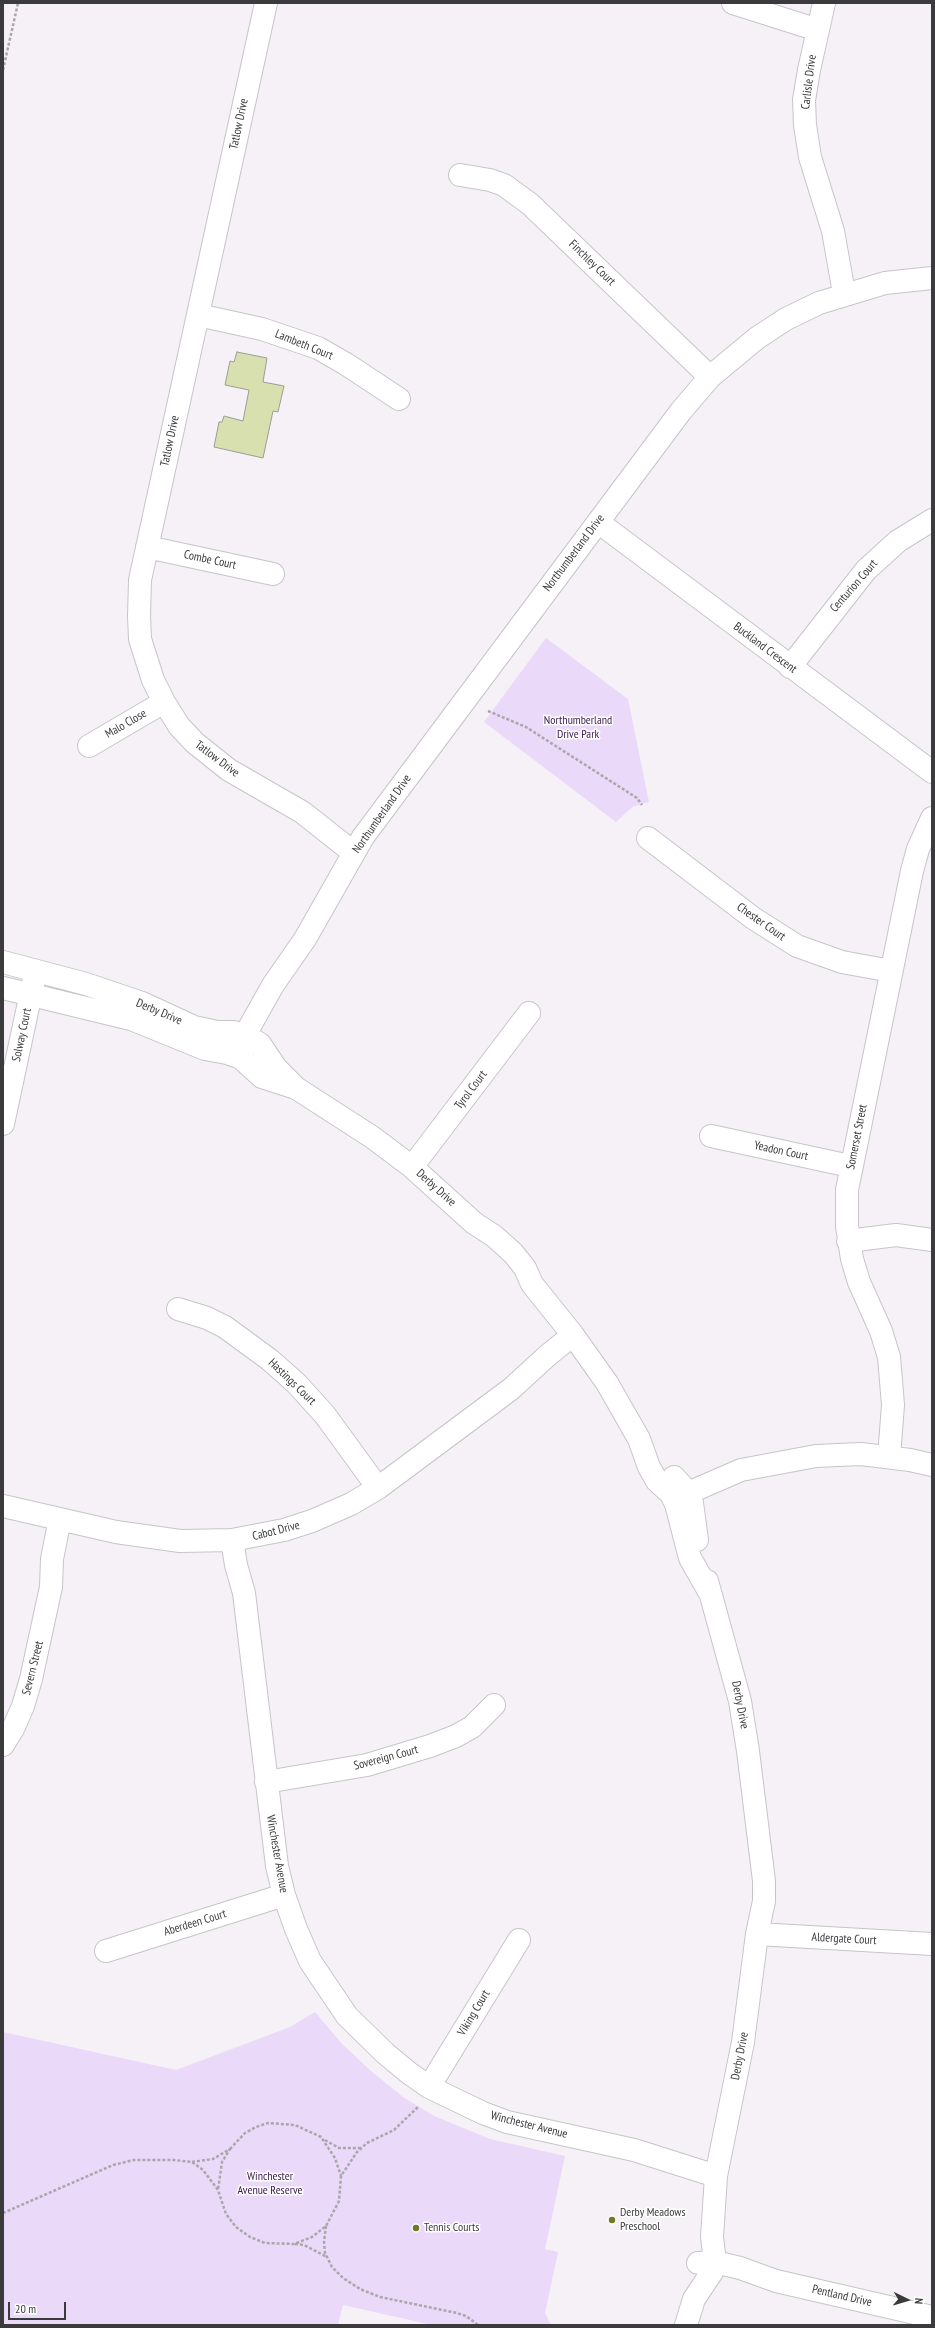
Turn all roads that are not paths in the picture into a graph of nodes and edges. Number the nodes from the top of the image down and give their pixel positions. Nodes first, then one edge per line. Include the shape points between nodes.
1 (266, 3) edge
2 (740, 5) edge
3 (821, 15) edge
4 (460, 175) dead end
5 (932, 278) edge
6 (853, 291) junction
7 (198, 315) junction
8 (710, 377) junction
9 (400, 399) dead end
10 (932, 520) edge
11 (598, 522) junction
12 (147, 547) junction
13 (273, 574) dead end
14 (790, 667) junction
15 (164, 702) junction
16 (89, 746) dead end
17 (932, 772) edge
18 (932, 818) edge
19 (648, 838) dead end
20 (359, 845) junction
21 (3, 962) edge
22 (36, 969) junction
23 (891, 971) junction
24 (3, 988) edge
25 (32, 993) junction
26 (529, 1013) dead end
27 (250, 1038) junction
28 (241, 1058) junction
29 (296, 1088) junction
30 (3, 1124) edge
31 (711, 1136) dead end
32 (850, 1166) junction
33 (412, 1167) junction
34 (932, 1240) edge
35 (848, 1241) junction
36 (178, 1309) dead end
37 (577, 1340) junction
38 (889, 1457) junction
39 (932, 1466) edge
40 (378, 1488) junction
41 (685, 1500) junction
42 (3, 1506) edge
43 (66, 1520) junction
44 (238, 1539) junction
45 (494, 1705) dead end
46 (3, 1745) edge
47 (266, 1782) junction
48 (284, 1895) junction
49 (757, 1934) junction
50 (519, 1940) dead end
51 (932, 1944) edge
52 (106, 1951) dead end
53 (429, 2087) junction
54 (718, 2167) junction
55 (708, 2266) junction
56 (932, 2317) edge
57 (676, 2325) edge
58 (686, 2325) edge

1 - 7 street, Tatlow Drive
2 - 3 street
3 - 6 street, Carlisle Drive via 804,100 805,125 810,157
4 - 8 street, Finchley Court via 504,185 526,200
5 - 6 street, Northumberland Drive via 884,283
6 - 8 street, Northumberland Drive via 819,302 786,319 756,338
7 - 9 street, Lambeth Court via 262,329 318,348
7 - 12 street, Tatlow Drive
8 - 11 street, Northumberland Drive via 681,411
10 - 14 street, Centurion Court via 898,541 866,570
11 - 14 street, Buckland Crescent
11 - 20 street, Northumberland Drive
12 - 13 street, Combe Court
12 - 15 street, Tatlow Drive via 139,597 140,639 153,680
14 - 17 street, Buckland Crescent
15 - 16 street, Malo Close
15 - 20 street, Tatlow Drive via 179,726 210,757
18 - 23 street, Somerset Street via 918,849 912,871
19 - 23 street, Chester Court via 753,918 791,942 842,962
20 - 27 street, Northumberland Drive via 305,939 273,985
21 - 22 street, Derby Drive
22 - 25 street, Solway Court
22 - 27 street, Derby Drive via 142,1003 206,1031 233,1032
23 - 32 street, Somerset Street
24 - 25 street, Derby Drive
25 - 28 street, Derby Drive via 131,1019 205,1049
25 - 30 street, Solway Court
26 - 33 street, Tyrol Court
27 - 28 street, Northumberland Drive
27 - 29 street, Derby Drive via 260,1044 276,1068
28 - 29 street, Derby Drive via 262,1077
29 - 33 street, Derby Drive via 372,1137
31 - 32 street, Yeadon Court
32 - 35 street, Somerset Street via 846,1203
33 - 37 street, Derby Drive via 475,1224 504,1262 516,1275 532,1284
34 - 35 street via 896,1235
35 - 38 street, Somerset Street via 859,1282 881,1331 889,1357 892,1406
36 - 40 street, Hastings Court via 225,1327 286,1374 325,1416
37 - 40 street, Cabot Drive via 547,1356 511,1389
37 - 41 street, Derby Drive via 607,1383 639,1439 657,1481 670,1494
38 - 39 street
38 - 41 street via 838,1453 780,1463 720,1494
40 - 44 street, Cabot Drive via 312,1522
41 - 49 street, Derby Drive via 740,1702 756,1819 753,1892
42 - 43 street, Cabot Drive
43 - 44 street, Cabot Drive via 152,1538 204,1542
43 - 46 street, Severn Street via 61,1562 51,1587 31,1679 21,1711
44 - 47 street, Winchester Avenue via 246,1564 244,1593
45 - 47 street, Sovereign Court via 472,1727 430,1746 367,1765
47 - 48 street, Winchester Avenue via 277,1866
48 - 52 street, Aberdeen Court
48 - 53 street, Winchester Avenue via 310,1961 347,2016 386,2054
49 - 51 street, Aldergate Court
49 - 54 street, Derby Drive via 744,2042
50 - 53 street, Viking Court
53 - 54 street, Winchester Avenue via 507,2122
54 - 55 street, Derby Drive
55 - 56 street, Pentland Drive via 742,2279 776,2281
55 - 57 street via 681,2294
55 - 58 street

